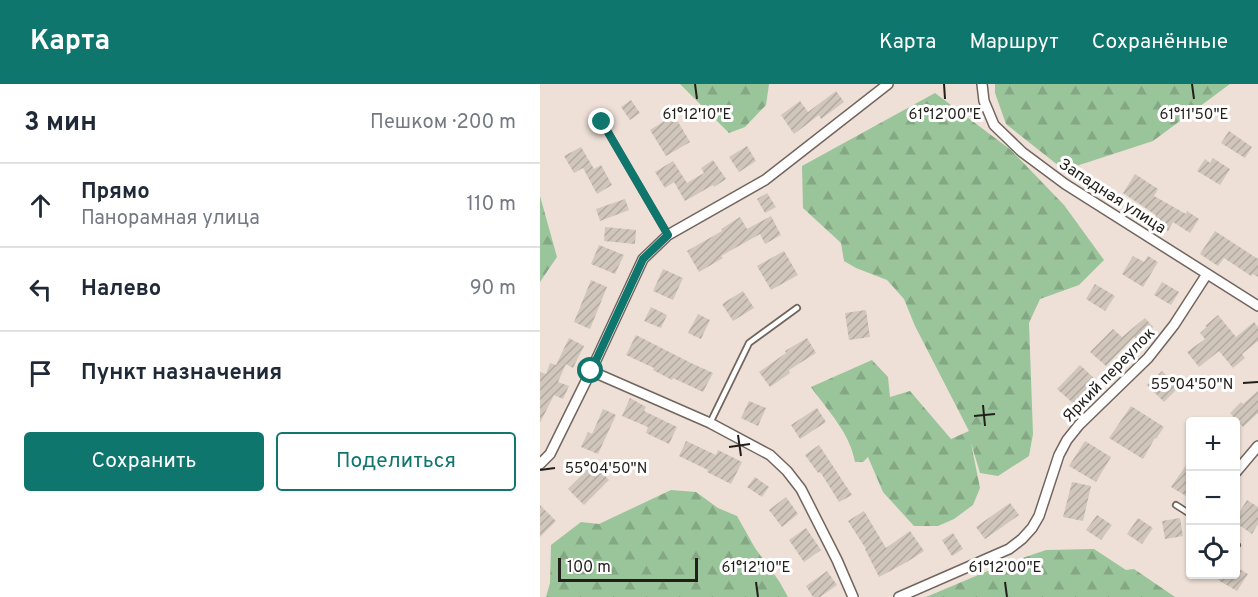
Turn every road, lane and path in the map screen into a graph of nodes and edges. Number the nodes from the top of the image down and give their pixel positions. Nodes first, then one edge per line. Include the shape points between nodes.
1 (982, 84) edge
2 (885, 85) edge
3 (602, 122) dead end
4 (668, 235) junction
5 (1207, 274) junction
6 (1258, 306) edge
7 (797, 308) dead end
8 (591, 371) junction
9 (710, 423) junction
10 (1258, 446) edge
11 (540, 464) edge
12 (1237, 471) edge
13 (1176, 505) dead end
14 (1186, 511) edge
15 (853, 597) edge
16 (899, 597) edge

1 - 5 street, Западная улица via 994,125 1022,152 1065,184
2 - 4 street via 765,180
3 - 4 lane
4 - 8 street via 643,259
5 - 6 street, Западная улица
5 - 16 street, Яркий переулок via 1148,358 1067,440 1039,516 1022,539 1010,549
7 - 9 lane via 749,343
8 - 9 street
8 - 11 street via 550,454
9 - 15 street via 770,455 787,471 801,489
10 - 12 street
13 - 14 lane

